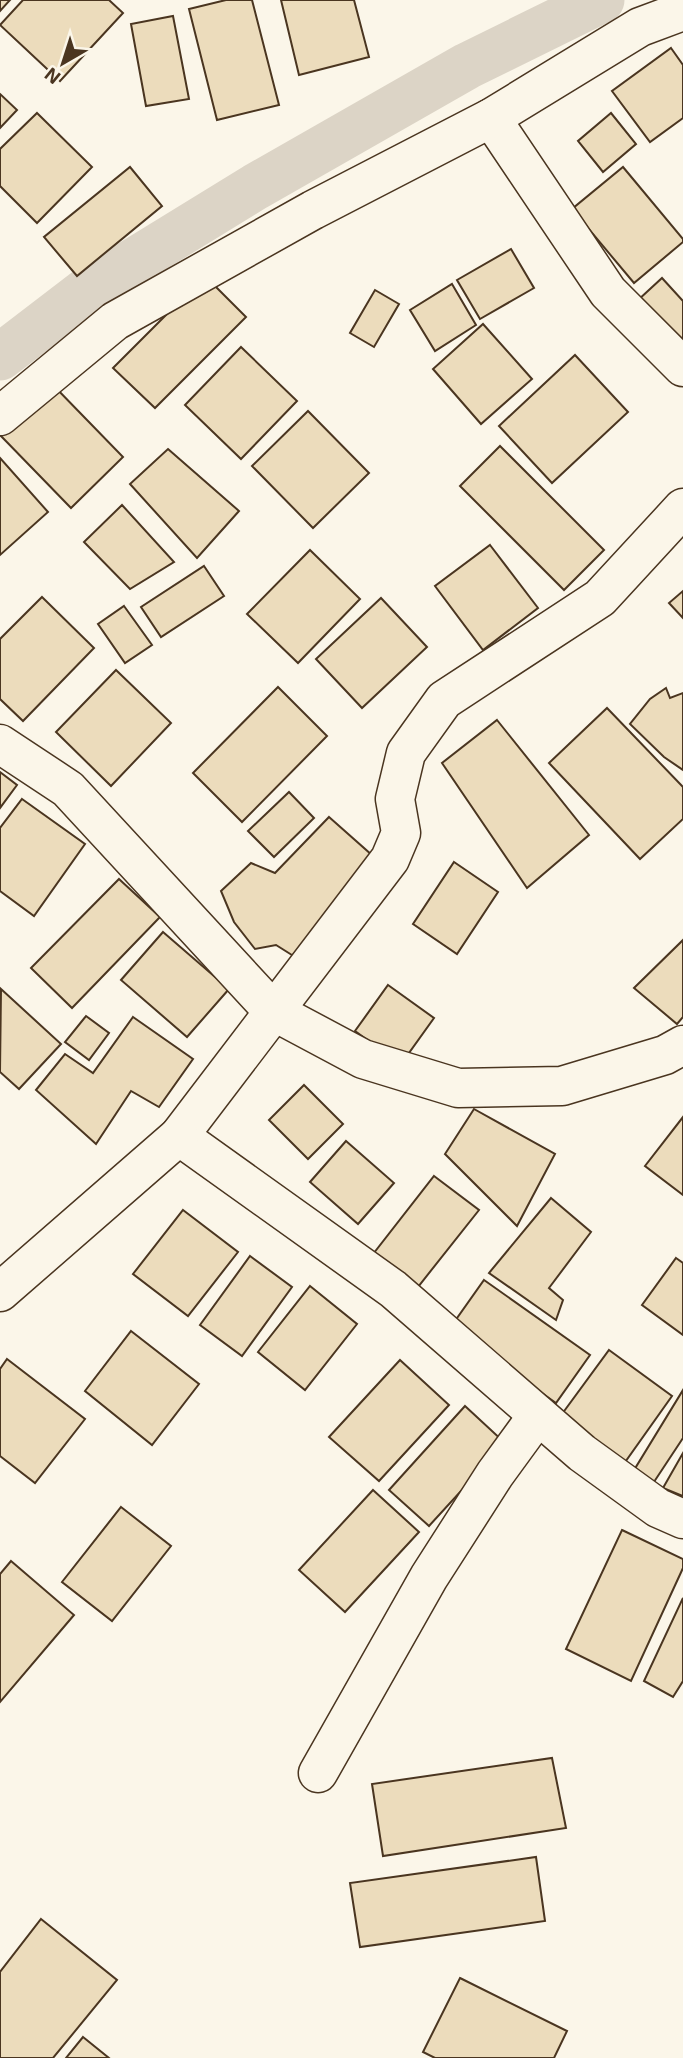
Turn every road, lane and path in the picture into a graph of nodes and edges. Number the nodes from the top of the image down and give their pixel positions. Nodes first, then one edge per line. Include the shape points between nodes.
1 (683, 11) edge
2 (640, 13) edge
3 (491, 118) junction
4 (683, 367) edge
5 (0, 416) edge
6 (683, 508) edge
7 (0, 744) edge
8 (273, 1011) junction
9 (683, 1045) edge
10 (179, 1136) junction
11 (0, 1292) edge
12 (538, 1415) junction
13 (683, 1520) edge
14 (318, 1773) dead end

1 - 2 street
2 - 3 street
3 - 4 street via 608,292
3 - 5 street via 313,210 115,321
6 - 8 street via 600,598 443,700 406,753 395,799 401,833 390,859
7 - 8 street via 68,789
8 - 9 street via 363,1059 458,1088 562,1086 665,1055
8 - 10 street
10 - 11 street
10 - 12 street via 393,1289
12 - 13 street via 657,1508
12 - 14 street via 429,1577

